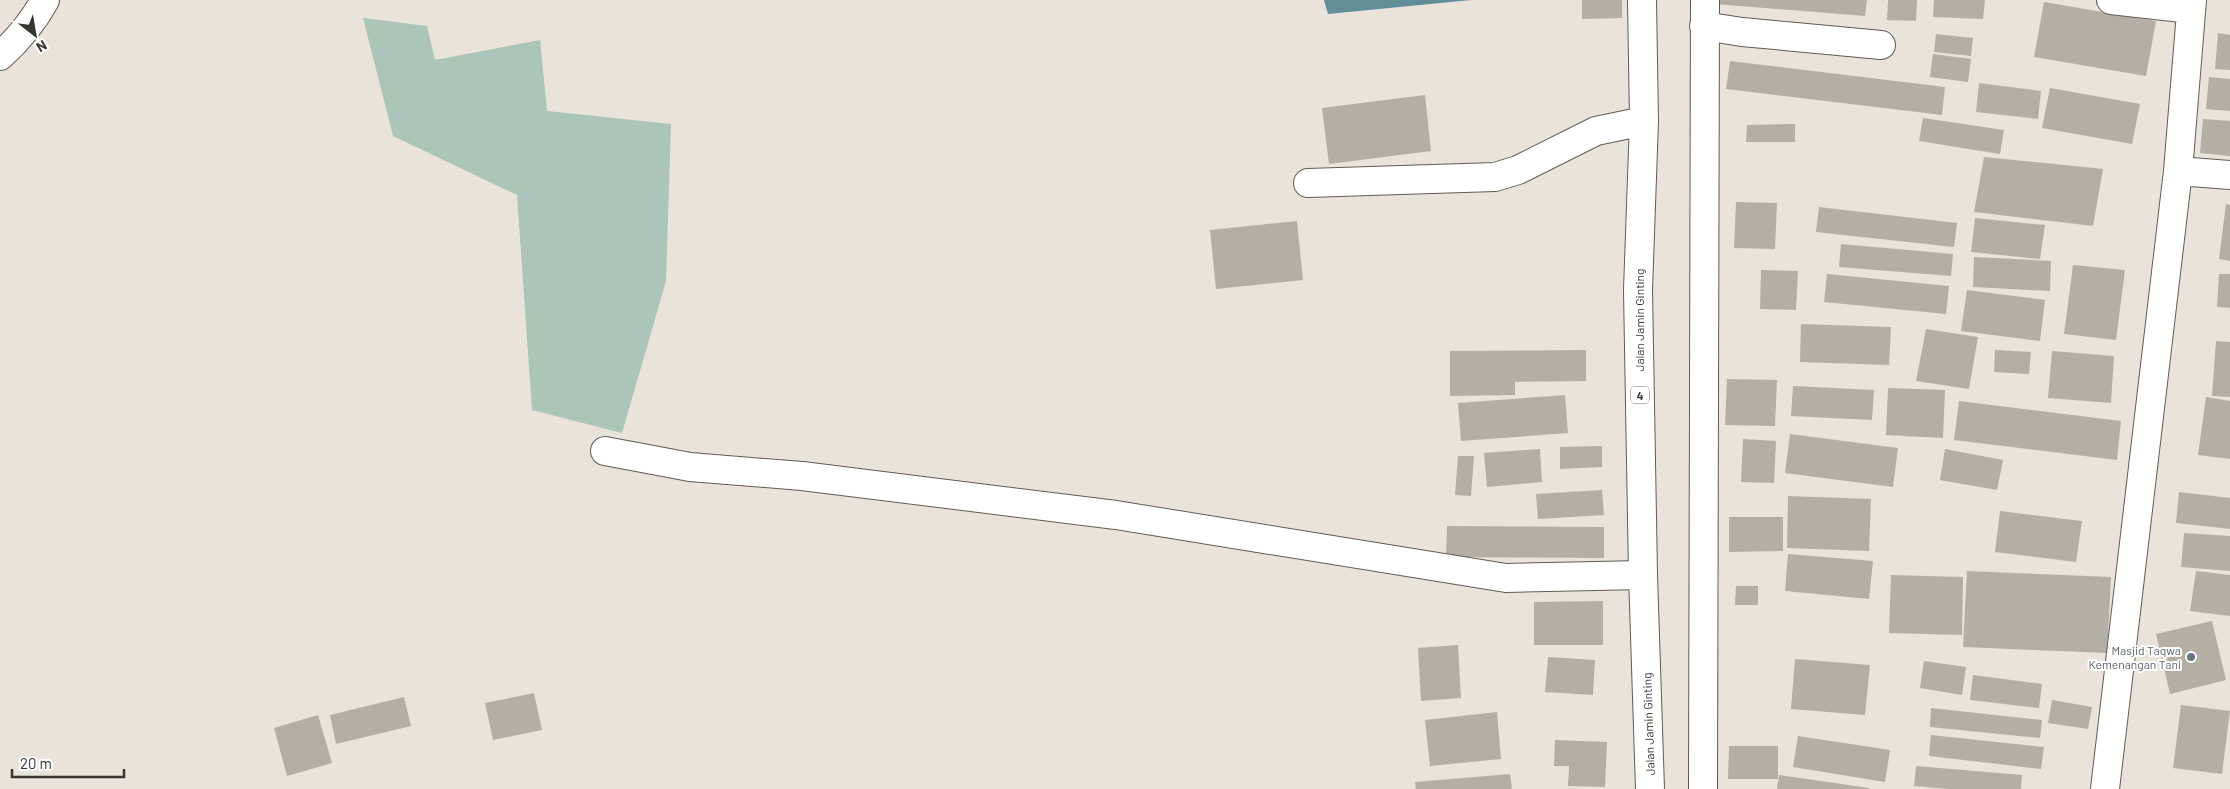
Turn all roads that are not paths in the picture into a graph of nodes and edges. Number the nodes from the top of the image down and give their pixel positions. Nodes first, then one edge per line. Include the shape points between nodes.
1 (45, 0) edge
2 (1642, 0) edge
3 (2111, 0) edge
4 (2192, 5) edge
5 (1704, 13) edge
6 (1881, 45) dead end
7 (0, 56) edge
8 (1644, 121) junction
9 (2178, 171) junction
10 (2230, 175) edge
11 (1308, 183) dead end
12 (604, 451) dead end
13 (1643, 575) junction
14 (1650, 789) edge
15 (1703, 789) edge
16 (2105, 789) edge

1 - 7 main road via 34,21
2 - 8 main road, Jalan Jamin Ginting / 4
3 - 4 main road
4 - 9 main road
5 - 6 main road via 1742,32
5 - 15 main road
8 - 11 main road via 1596,131 1518,170 1494,177
8 - 13 main road, Jalan Jamin Ginting / 4 via 1638,290
9 - 10 main road
9 - 16 main road
12 - 13 main road via 690,467 802,476 1116,515 1506,578
13 - 14 main road, Jalan Jamin Ginting / 4

